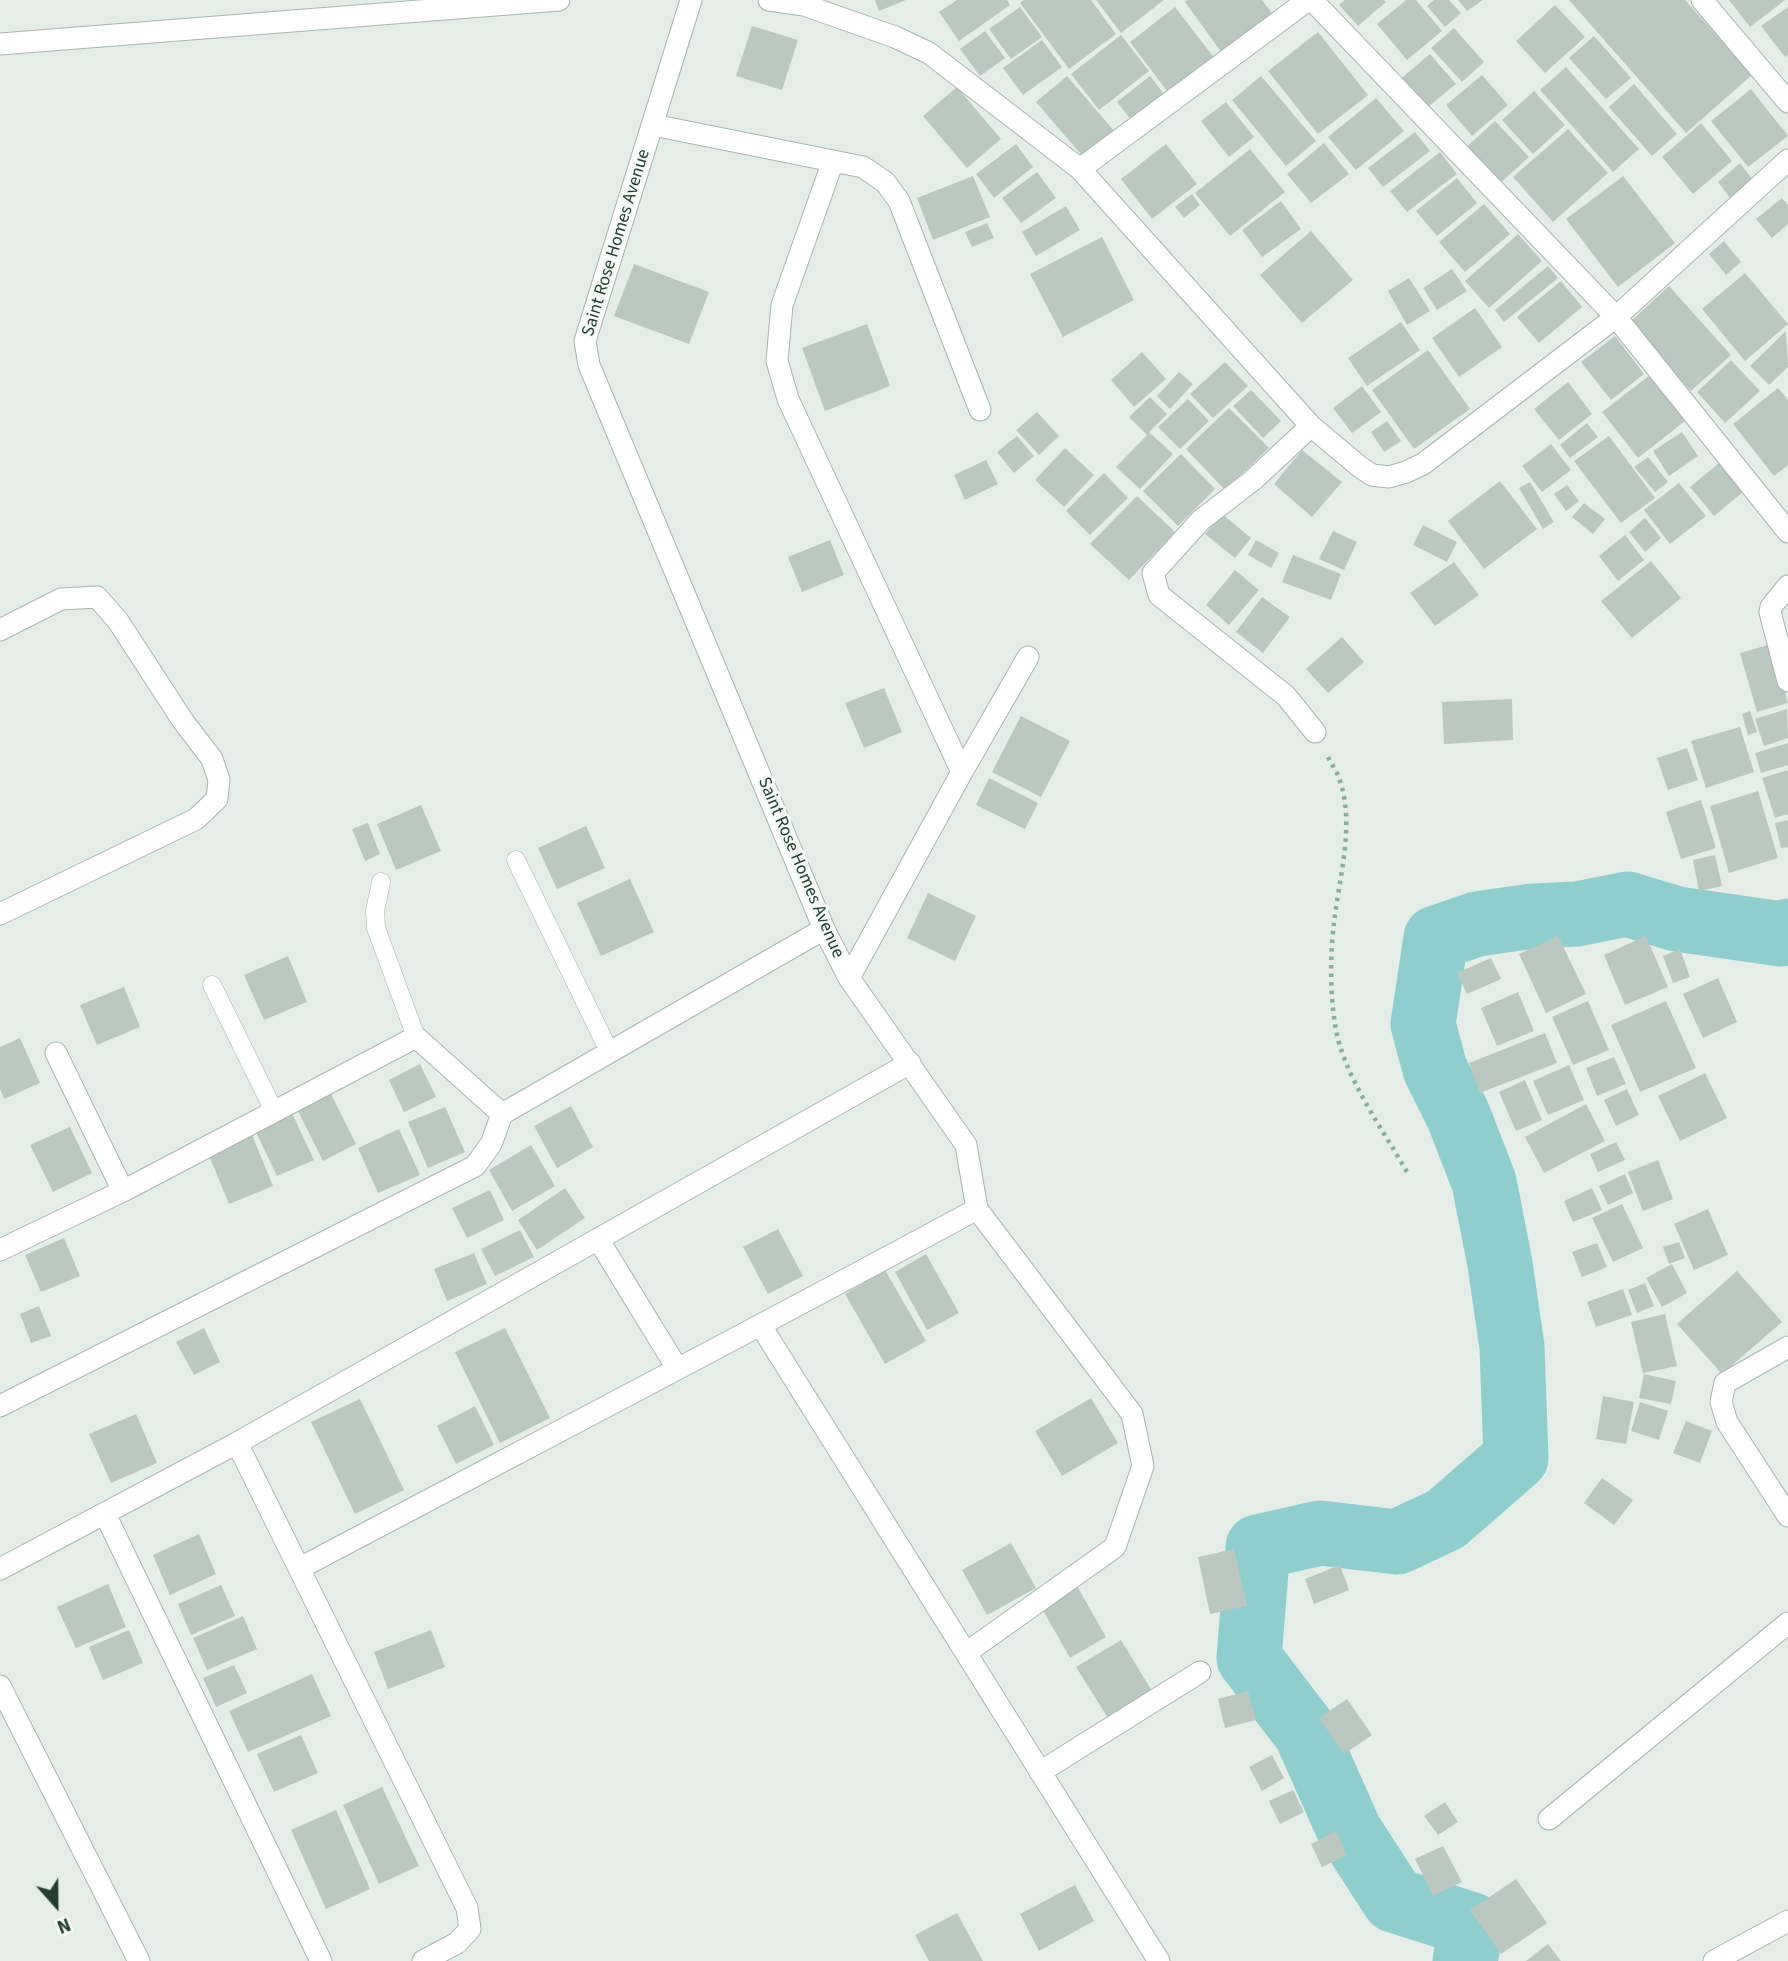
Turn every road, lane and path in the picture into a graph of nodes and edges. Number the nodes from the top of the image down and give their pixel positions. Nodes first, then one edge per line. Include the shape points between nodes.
1 (559, 0) edge
2 (691, 0) edge
3 (769, 0) edge
4 (1310, 0) edge
5 (1702, 0) edge
6 (0, 44) edge
7 (1788, 102) edge
8 (653, 125) junction
9 (1788, 160) edge
10 (833, 161) junction
11 (1080, 169) junction
12 (1616, 317) junction
13 (980, 410) dead end
14 (1311, 426) junction
15 (1788, 532) edge
16 (1788, 586) edge
17 (0, 630) edge
18 (1028, 657) dead end
19 (1788, 681) edge
20 (1315, 732) joint
21 (962, 772) junction
22 (516, 860) dead end
23 (380, 882) dead end
24 (0, 914) edge
25 (824, 929) junction
26 (849, 978) junction
27 (212, 985) dead end
28 (416, 1037) junction
29 (610, 1051) junction
30 (56, 1053) dead end
31 (909, 1063) junction
32 (274, 1111) junction
33 (502, 1114) junction
34 (1407, 1172) dead end
35 (123, 1191) junction
36 (976, 1209) junction
37 (598, 1239) junction
38 (0, 1250) edge
39 (761, 1326) junction
40 (1788, 1347) edge
41 (677, 1368) junction
42 (0, 1406) edge
43 (237, 1443) junction
44 (105, 1514) junction
45 (1788, 1516) edge
46 (299, 1568) junction
47 (0, 1569) edge
48 (1788, 1623) edge
49 (965, 1653) junction
50 (1200, 1672) dead end
51 (0, 1686) edge
52 (1040, 1772) junction
53 (1549, 1819) dead end
54 (1788, 1921) edge
55 (139, 1961) edge
56 (321, 1961) edge
57 (423, 1961) edge
58 (1158, 1961) edge
59 (1714, 1961) edge

1 - 6 street
2 - 8 street, Saint Rose Homes Avenue
3 - 11 street via 803,5 929,53
4 - 11 street
4 - 12 street
5 - 7 street
8 - 10 street
8 - 25 street, Saint Rose Homes Avenue via 585,341 589,365
9 - 12 street
10 - 13 street via 863,167 885,182 900,201
10 - 21 street via 782,305 777,360 788,399
11 - 14 street
12 - 14 street via 1423,464 1406,472 1373,475
12 - 15 street
14 - 20 street via 1201,520 1153,573 1159,595 1286,696
16 - 19 street via 1770,612
17 - 24 street via 61,599 97,597 212,759 219,780 217,800 196,819
18 - 21 street
20 - 34 path via 1340,780 1346,808 1334,927 1335,1026 1347,1065
21 - 26 street
22 - 29 lane
23 - 28 lane via 376,928
25 - 26 street, Saint Rose Homes Avenue
25 - 29 street
26 - 31 street, Saint Rose Homes Avenue
27 - 32 lane
28 - 32 street
28 - 33 street
29 - 33 street
30 - 35 street
31 - 36 street, Saint Rose Homes Avenue via 966,1145
31 - 37 street
32 - 35 street
33 - 42 street via 491,1144 475,1166
35 - 38 street
36 - 39 street
36 - 49 street, Saint Rose Homes Avenue via 1132,1414 1143,1466 1115,1547
37 - 41 street
37 - 43 street
39 - 41 street
39 - 49 street
40 - 45 street via 1725,1383 1721,1402 1727,1422
41 - 46 street
43 - 44 street
43 - 46 street
44 - 47 street
44 - 56 street
46 - 57 street via 467,1908 470,1929 457,1943
48 - 53 street
49 - 52 street
50 - 52 street
51 - 55 street
52 - 58 street
54 - 59 street

